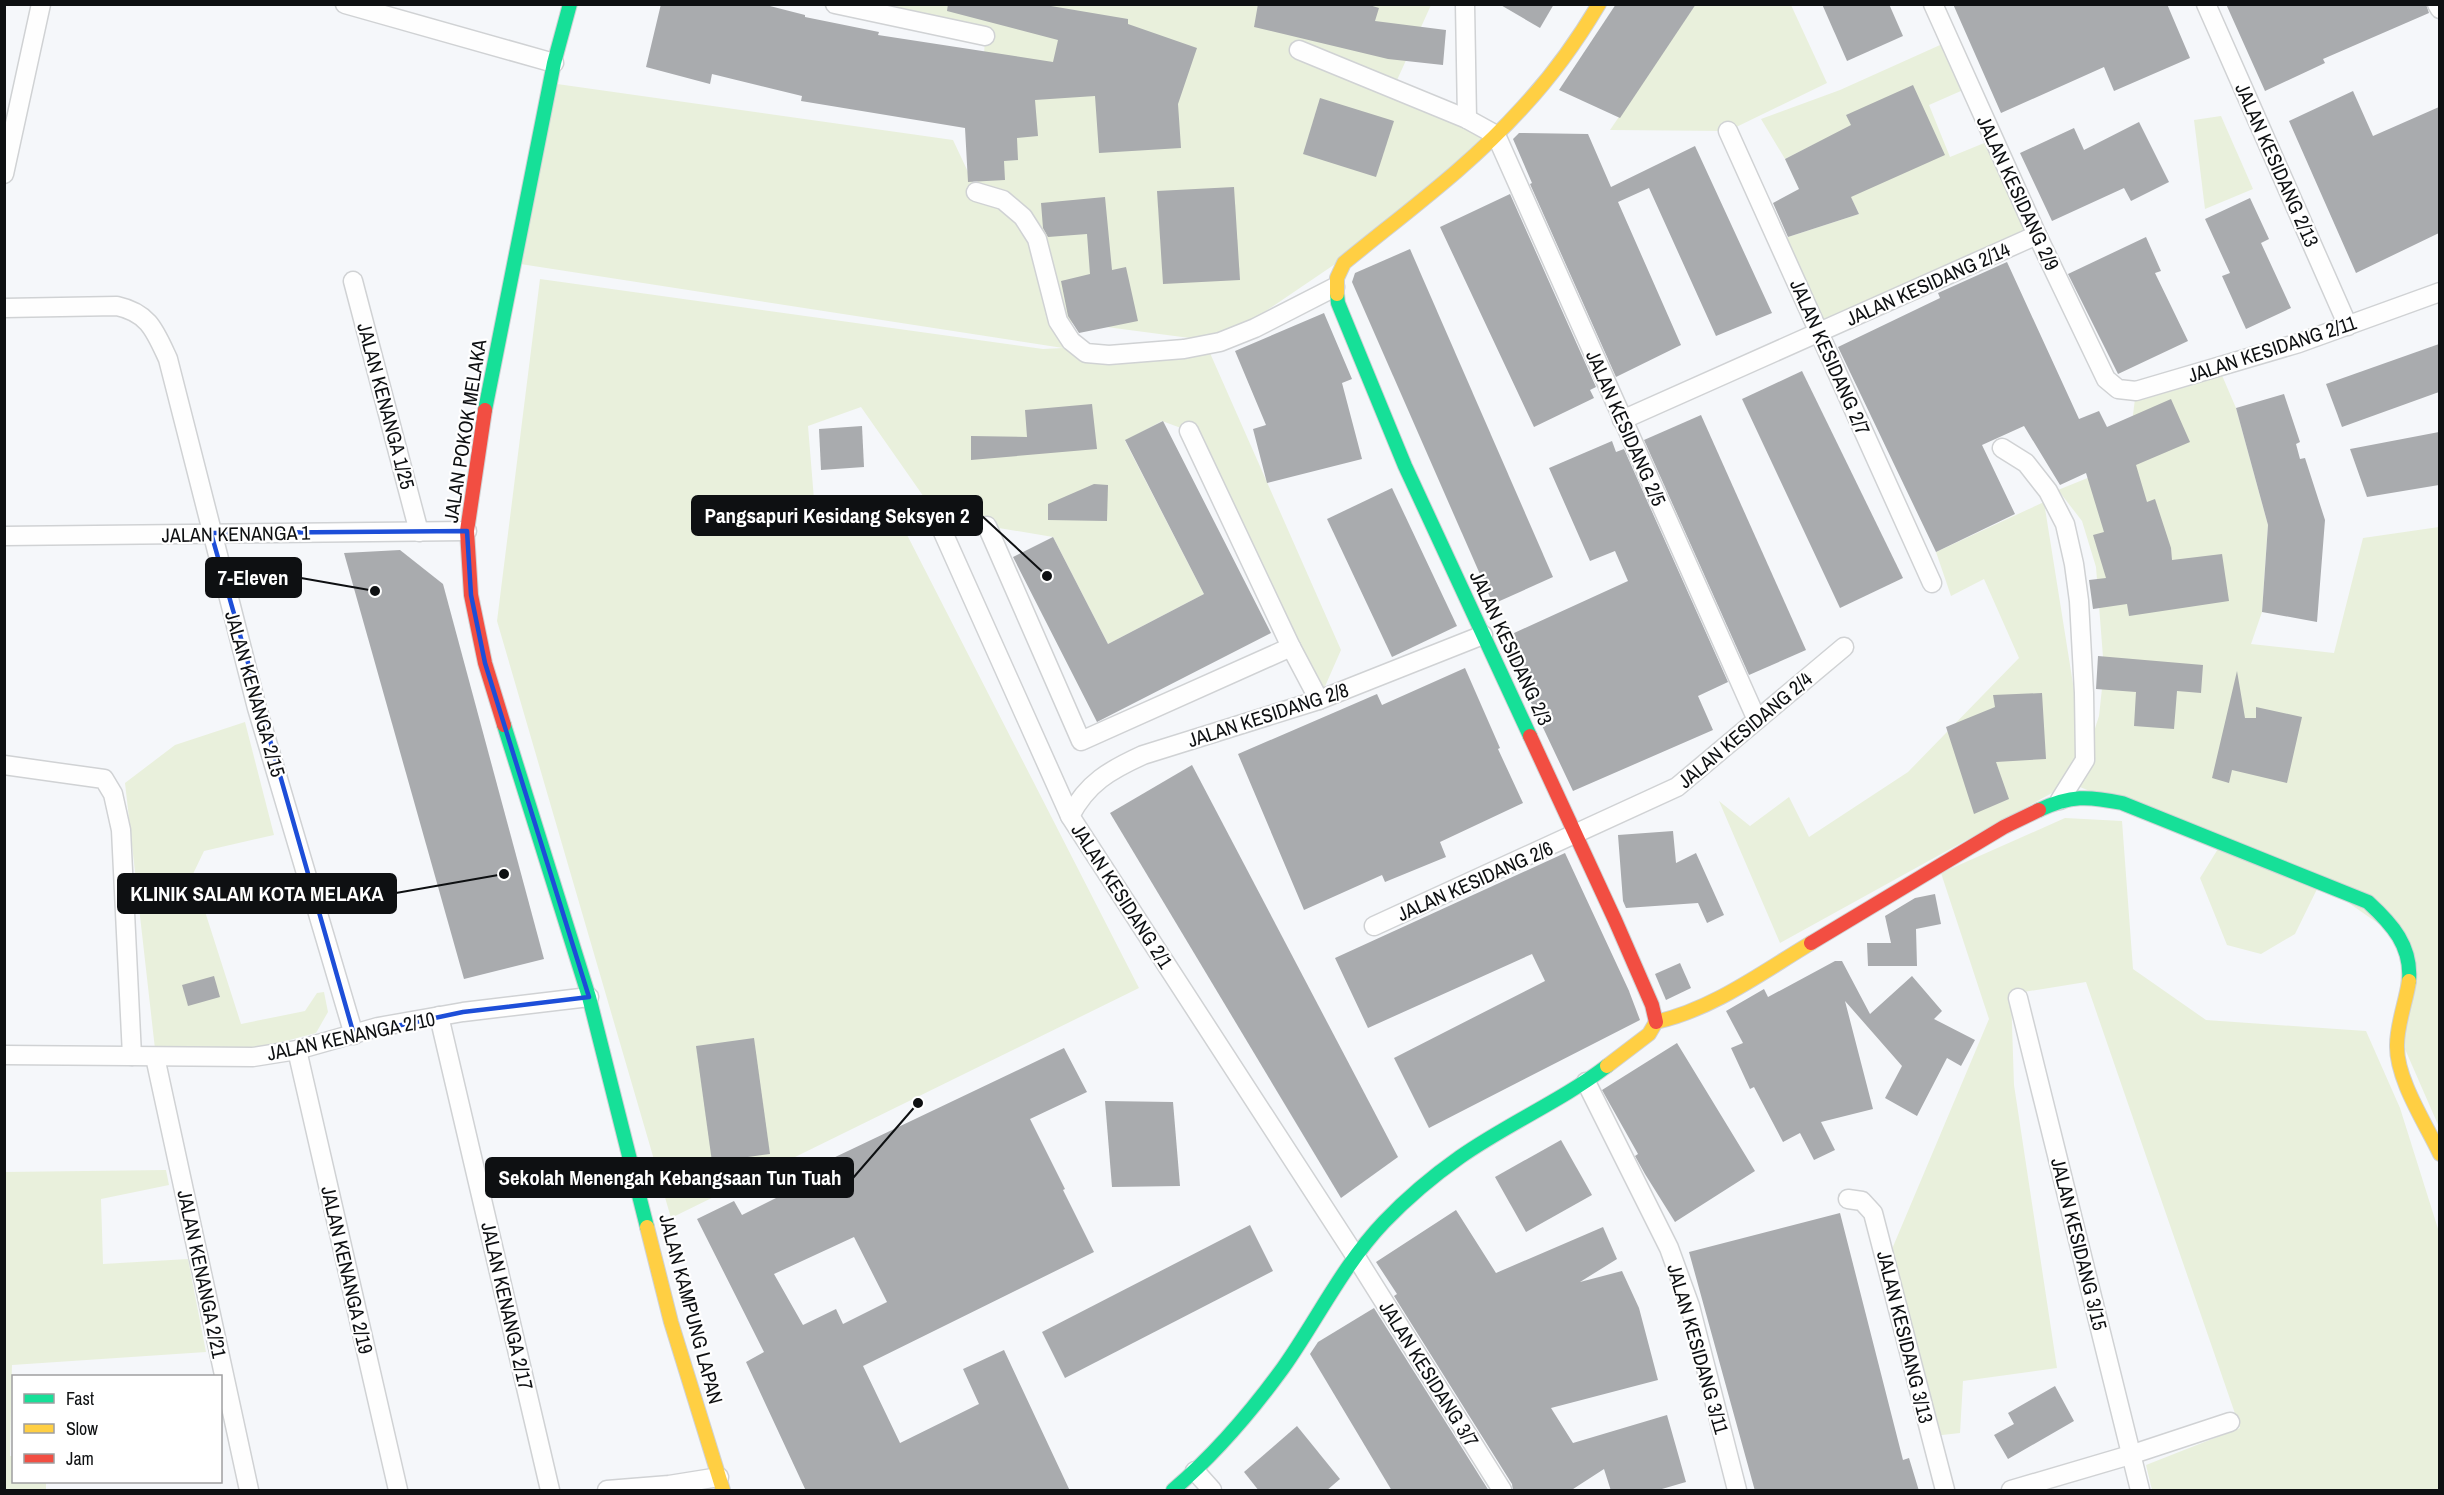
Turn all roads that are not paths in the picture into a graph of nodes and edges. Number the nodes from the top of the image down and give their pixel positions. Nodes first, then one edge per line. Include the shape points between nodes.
1 (41, 4) edge
2 (345, 4) edge
3 (570, 4) edge
4 (836, 4) edge
5 (1465, 4) edge
6 (1599, 4) edge
7 (1934, 4) edge
8 (2206, 4) edge
9 (2437, 4) edge
10 (2439, 9) edge
11 (985, 36) dead end
12 (1299, 50) dead end
13 (554, 63) junction
14 (1467, 119) junction
15 (1728, 131) dead end
16 (1496, 135) junction
17 (4, 174) edge
18 (976, 192) dead end
19 (2037, 235) junction
20 (353, 280) dead end
21 (1335, 287) junction
22 (2439, 292) edge
23 (4, 308) edge
24 (2348, 326) junction
25 (1819, 332) junction
26 (2106, 380) joint
27 (1622, 420) junction
28 (1189, 431) dead end
29 (2002, 448) dead end
30 (933, 510) dead end
31 (987, 526) dead end
32 (467, 531) junction
33 (419, 532) junction
34 (211, 533) junction
35 (4, 536) edge
36 (1932, 583) dead end
37 (1484, 635) junction
38 (1291, 647) junction
39 (1844, 647) dead end
40 (1319, 700) junction
41 (1757, 720) junction
42 (4, 765) edge
43 (2060, 800) junction
44 (1070, 816) junction
45 (1576, 835) junction
46 (1374, 926) dead end
47 (589, 997) junction
48 (2018, 998) dead end
49 (439, 1017) junction
50 (1656, 1022) junction
51 (354, 1035) junction
52 (297, 1050) junction
53 (4, 1055) edge
54 (132, 1056) junction
55 (155, 1057) junction
56 (1586, 1082) junction
57 (2439, 1154) edge
58 (1848, 1199) dead end
59 (1356, 1257) junction
60 (2230, 1422) dead end
61 (2130, 1455) junction
62 (1195, 1471) junction
63 (721, 1484) edge
64 (249, 1491) edge
65 (398, 1491) edge
66 (550, 1491) edge
67 (607, 1491) edge
68 (1173, 1491) edge
69 (1212, 1491) edge
70 (1502, 1491) edge
71 (1737, 1491) edge
72 (1945, 1491) edge
73 (2011, 1491) edge
74 (2140, 1491) edge

1 - 17 street
2 - 13 street
3 - 13 street, JALAN POKOK MELAKA
4 - 11 street
5 - 14 street
6 - 16 street via 1541,86
7 - 19 street, JALAN KESIDANG 2/9
8 - 24 street, JALAN KESIDANG 2/13
9 - 10 street
12 - 14 street
13 - 32 street, JALAN POKOK MELAKA via 486,404
14 - 16 street
15 - 25 street, JALAN KESIDANG 2/7
16 - 21 street via 1344,263
16 - 27 street, JALAN KESIDANG 2/5
18 - 21 street via 1003,200 1023,217 1037,239 1058,321 1071,341 1086,353 1109,356 1220,342
19 - 25 street, JALAN KESIDANG 2/14
19 - 26 street, JALAN KESIDANG 2/9
20 - 33 street, JALAN KENANGA 1/25
21 - 37 street, JALAN KESIDANG 2/3 via 1338,303 1405,466
22 - 24 street, JALAN KESIDANG 2/11
23 - 34 street, JALAN KENANGA 2/15 via 117,306 132,309 147,320 168,359
24 - 26 street, JALAN KESIDANG 2/11 via 2136,391 2118,389
25 - 27 street, JALAN KESIDANG 2/14
25 - 36 street, JALAN KESIDANG 2/7
27 - 41 street, JALAN KESIDANG 2/5
28 - 38 street
29 - 43 street via 2026,463 2048,491 2065,524 2074,564 2085,760
30 - 44 street, JALAN KESIDANG 2/1
31 - 38 street via 1081,741
32 - 33 street, JALAN KENANGA 1
32 - 47 street, JALAN POKOK MELAKA via 471,595 485,663
33 - 34 street, JALAN KENANGA 1
34 - 35 street, JALAN KENANGA 1
34 - 51 street, JALAN KENANGA 2/15 via 257,708
37 - 40 street, JALAN KESIDANG 2/8
37 - 45 street, JALAN KESIDANG 2/3
38 - 40 street
39 - 41 street, JALAN KESIDANG 2/4
40 - 44 street, JALAN KESIDANG 2/8 via 1143,755 1117,767 1080,797
41 - 45 street, JALAN KESIDANG 2/4 via 1677,787
42 - 54 street via 104,779 113,794 121,830
43 - 50 street via 2004,827 1704,1007
43 - 57 street via 2091,797 2122,803 2368,902 2386,917 2402,940 2411,963 2397,1052
44 - 59 street, JALAN KESIDANG 2/1
45 - 46 street, JALAN KESIDANG 2/6
45 - 50 street, JALAN KESIDANG 2/3 via 1649,996
47 - 49 street, JALAN KENANGA 2/10
47 - 63 street, JALAN KAMPUNG LAPAN via 672,1322
48 - 61 street, JALAN KESIDANG 3/15
49 - 51 street, JALAN KENANGA 2/10
49 - 66 street, JALAN KENANGA 2/17
50 - 56 street via 1649,1034
51 - 52 street, JALAN KENANGA 2/10
52 - 55 street, JALAN KENANGA 2/10 via 253,1057
52 - 65 street, JALAN KENANGA 2/19
53 - 54 street, JALAN KENANGA 2/10
54 - 55 street, JALAN KENANGA 2/10
55 - 64 street, JALAN KENANGA 2/21
56 - 59 street via 1432,1177 1382,1224
56 - 71 street, JALAN KESIDANG 3/11 via 1669,1248 1690,1306
58 - 72 street, JALAN KESIDANG 3/13 via 1862,1201 1873,1213
59 - 62 street via 1282,1369
59 - 70 street, JALAN KESIDANG 3/7
60 - 61 street
61 - 73 street
61 - 74 street, JALAN KESIDANG 3/15
62 - 68 street
62 - 69 street
63 - 67 street

